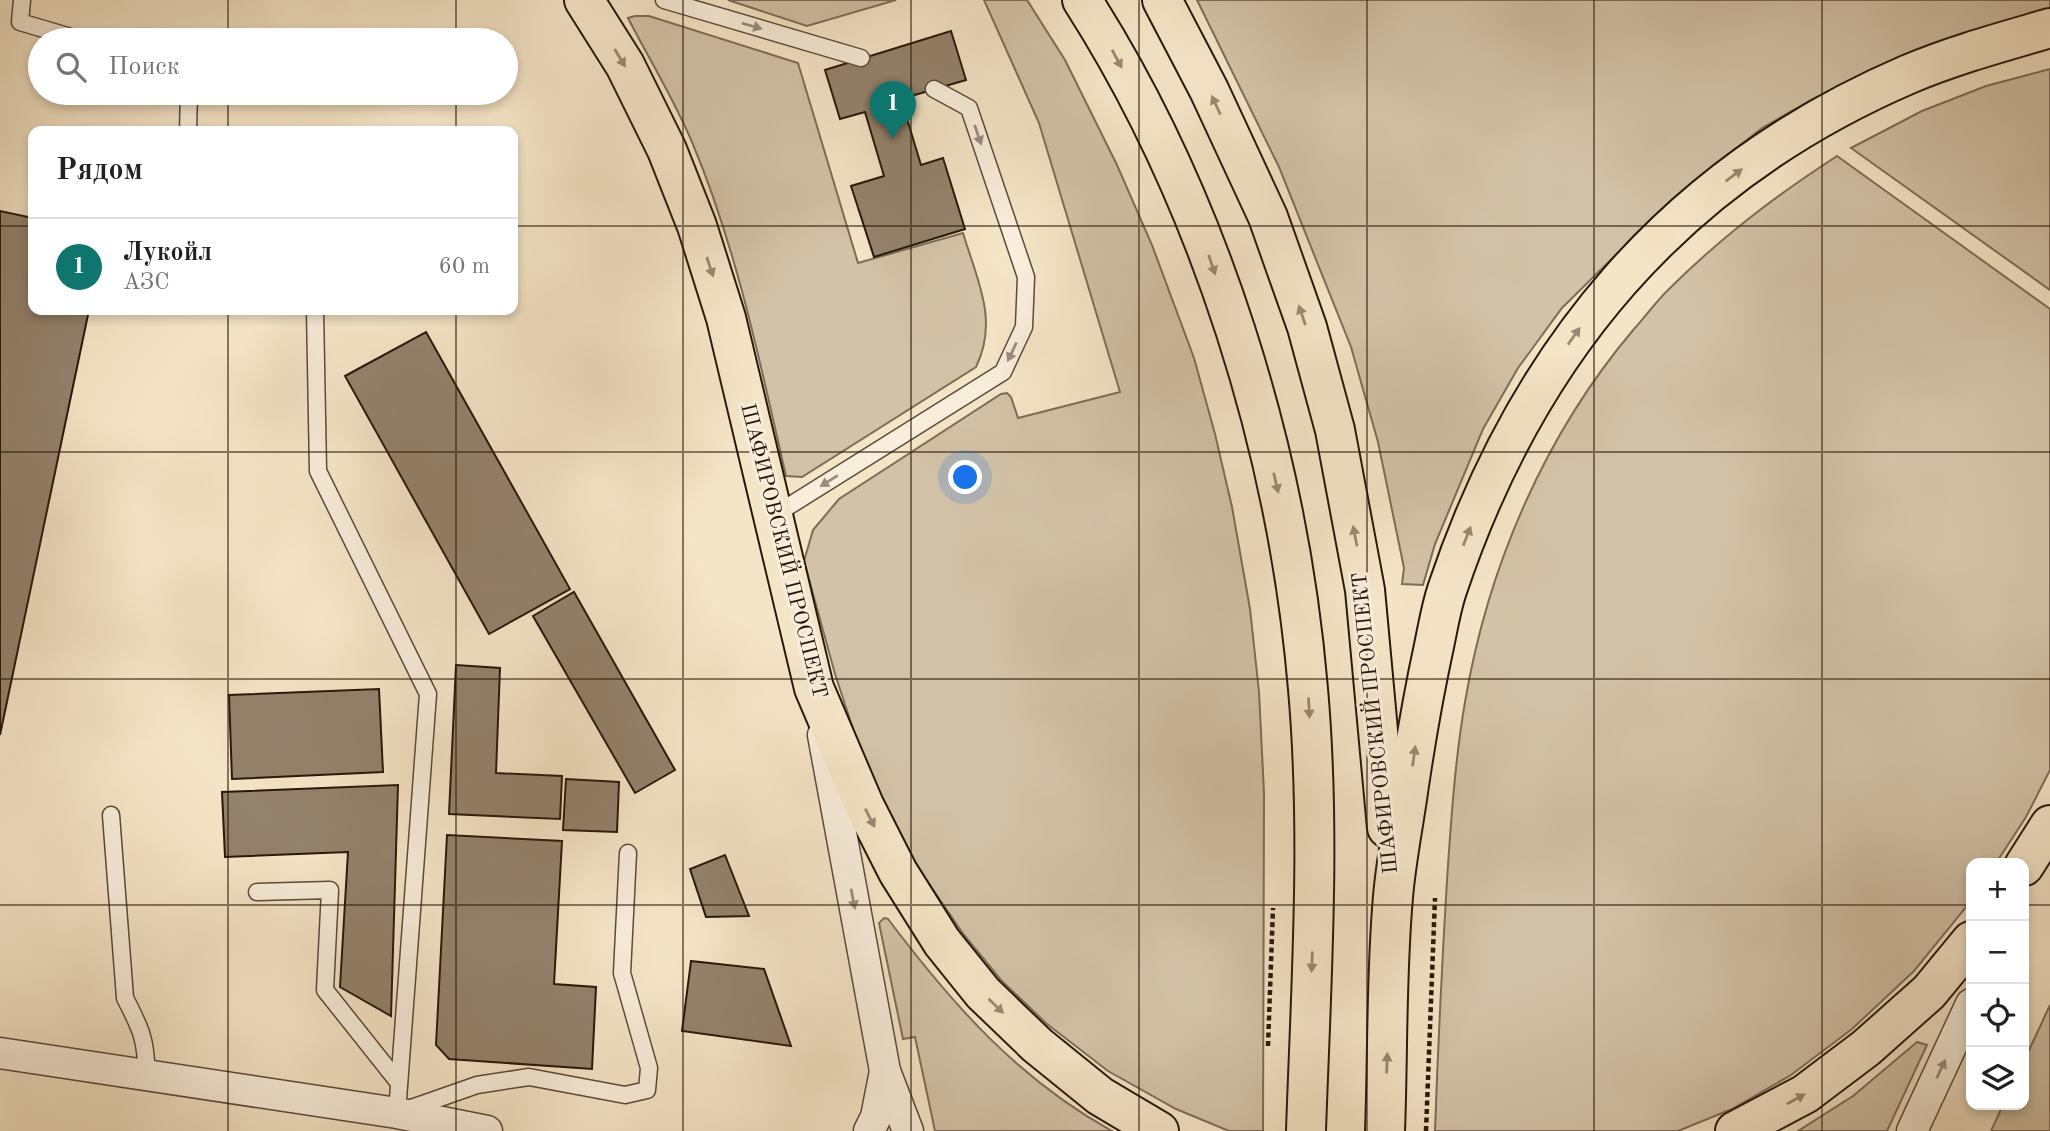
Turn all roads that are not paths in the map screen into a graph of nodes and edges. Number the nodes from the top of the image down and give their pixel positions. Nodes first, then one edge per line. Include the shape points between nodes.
1 (22, 0) edge
2 (584, 0) edge
3 (664, 0) edge
4 (1082, 0) edge
5 (1162, 0) edge
6 (40, 28) edge
7 (2050, 28) edge
8 (861, 58) dead end
9 (934, 89) dead end
10 (189, 105) edge
11 (188, 126) edge
12 (315, 315) edge
13 (773, 516) junction
14 (814, 688) junction
15 (111, 815) dead end
16 (2050, 826) edge
17 (628, 853) dead end
18 (2029, 858) edge
19 (2029, 874) edge
20 (257, 892) dead end
21 (1393, 896) junction
22 (1966, 947) edge
23 (1966, 1015) edge
24 (0, 1053) edge
25 (885, 1070) junction
26 (146, 1074) junction
27 (399, 1083) junction
28 (397, 1113) junction
29 (487, 1131) edge
30 (869, 1131) edge
31 (908, 1131) edge
32 (1159, 1131) edge
33 (1306, 1131) edge
34 (1385, 1131) edge
35 (1735, 1131) edge
36 (1912, 1131) edge

1 - 6 lane via 20,22
2 -> 13 main road, ШАФИРОВСКИЙ ПРОСПЕКТ via 625,65 667,150 697,226 726,318
3 -> 8 lane
4 -> 33 main road via 1158,136 1201,235 1239,344 1281,501 1308,689 1313,791
21 -> 5 main road, ШАФИРОВСКИЙ ПРОСПЕКТ via 1365,590 1335,430 1307,327 1268,217
21 -> 7 main road, ШАФИРОВСКИЙ ПРОСПЕКТ via 1420,711 1446,594 1481,499 1509,440 1585,320 1635,261 1702,199 1758,157 1909,74
9 -> 13 lane via 969,108 1026,277 1024,327 1003,372
10 - 11 lane
12 - 27 lane via 318,471 428,694
13 - 14 main road, ШАФИРОВСКИЙ ПРОСПЕКТ
14 -> 25 street
14 -> 32 main road, ШАФИРОВСКИЙ ПРОСПЕКТ via 886,850 942,942 983,993 1037,1045 1100,1096
15 - 26 lane via 125,998 147,1051
16 - 18 main road
16 - 19 street
17 - 28 lane via 622,973 649,1068 647,1090 625,1095 529,1077 477,1086
20 - 27 lane via 330,890 325,990
34 -> 21 main road
35 -> 22 main road via 1805,1094 1866,1048 1929,992
36 -> 23 street
24 - 26 street
25 - 30 street
25 - 31 street
26 - 28 street
27 - 28 lane
28 - 29 street

